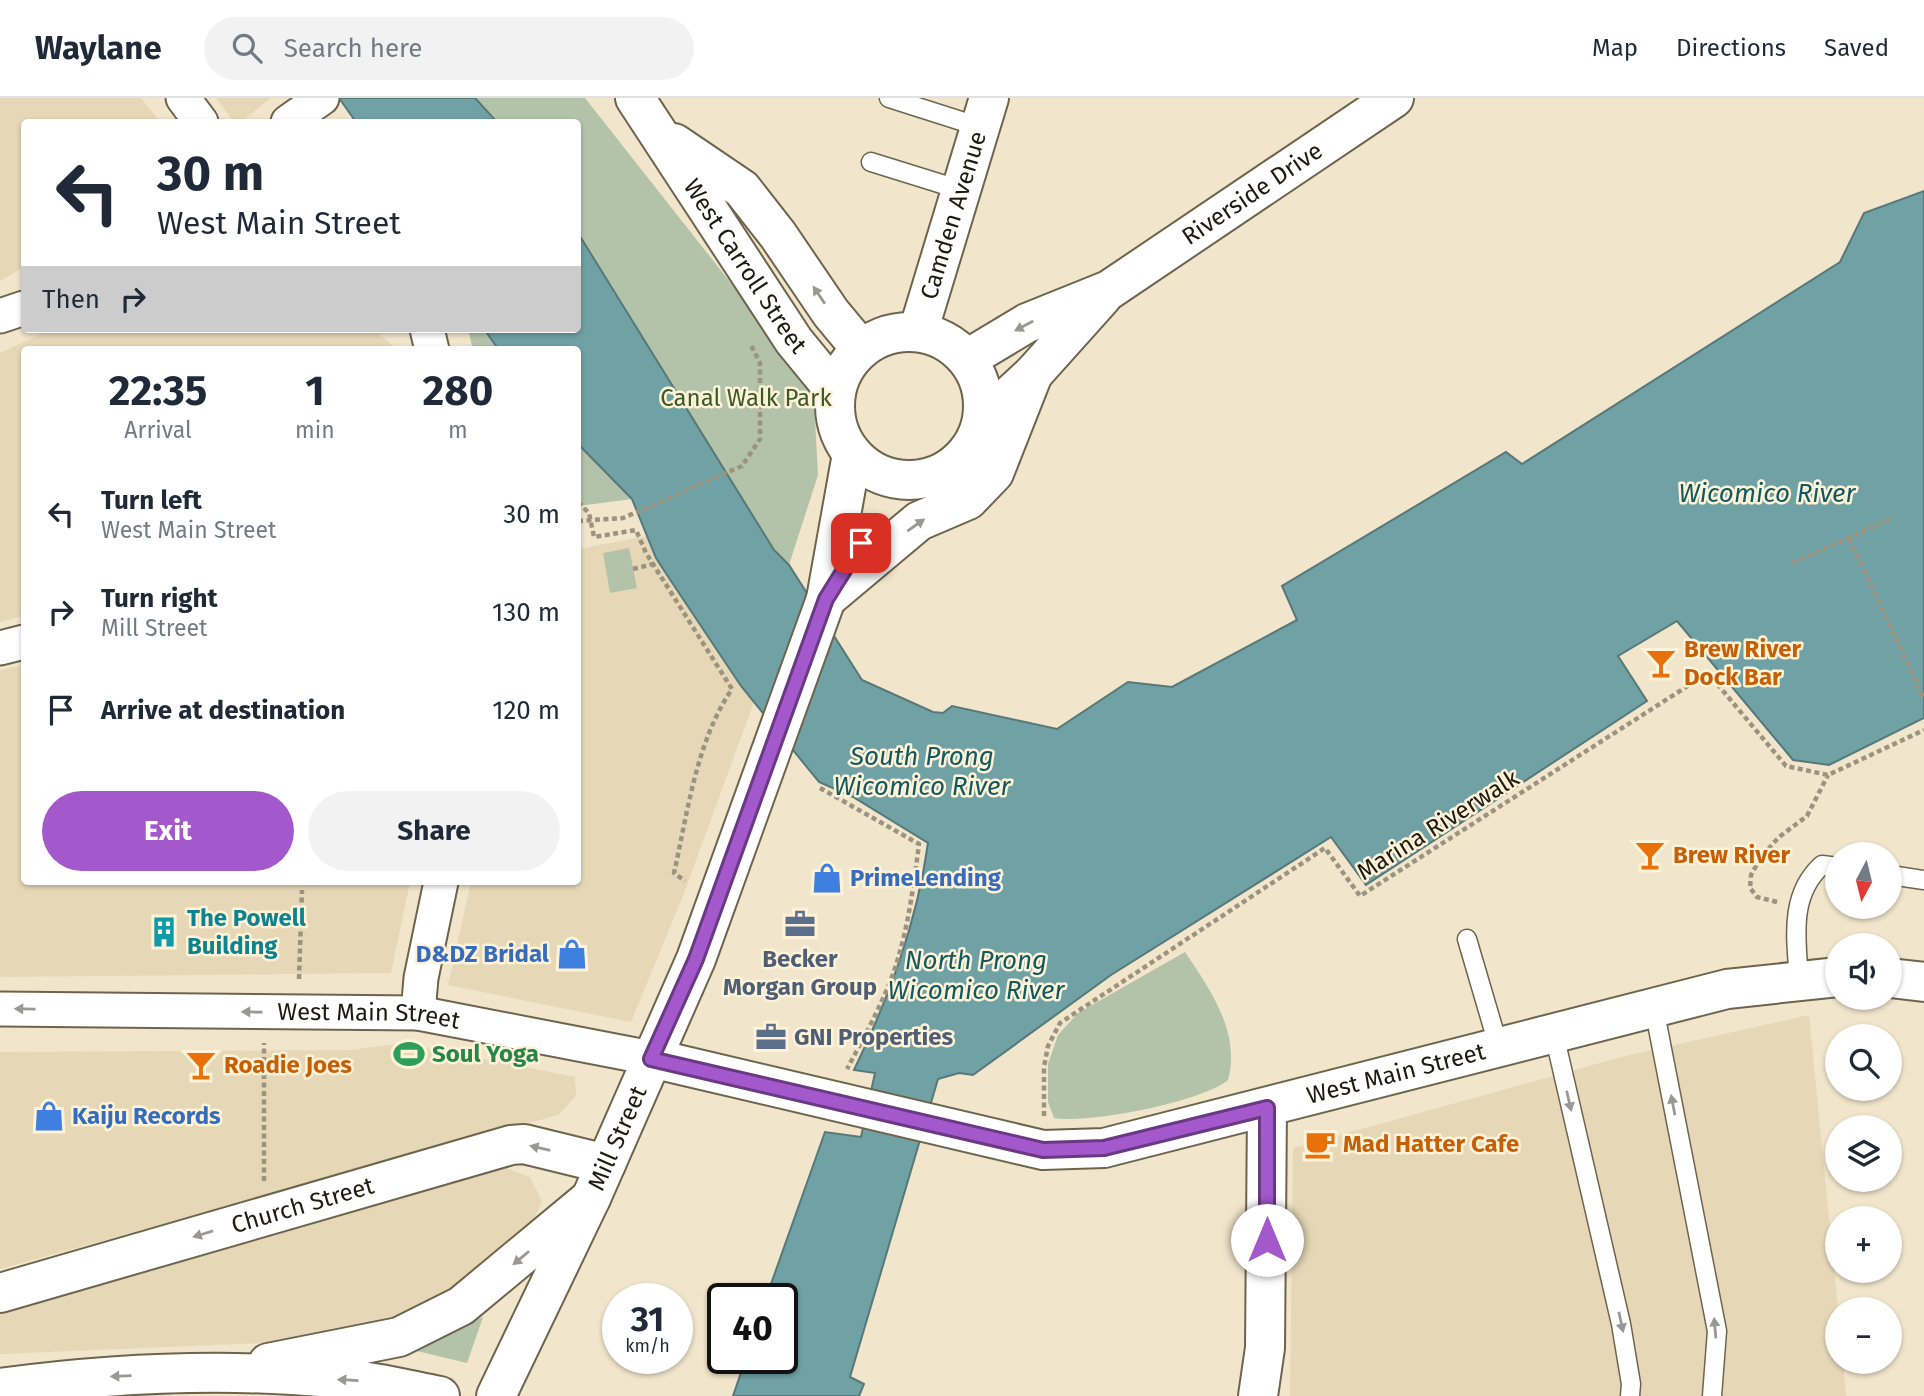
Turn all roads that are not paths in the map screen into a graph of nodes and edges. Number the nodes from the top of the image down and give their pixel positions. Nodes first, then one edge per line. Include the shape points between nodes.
1 (183, 98) edge
2 (635, 98) edge
3 (890, 98) edge
4 (1394, 98) edge
5 (985, 113) edge
6 (199, 119) edge
7 (662, 135) junction
8 (871, 162) dead end
9 (961, 190) junction
10 (1109, 290) junction
11 (21, 309) edge
12 (0, 317) edge
13 (918, 332) junction
14 (861, 349) junction
15 (967, 359) junction
16 (1033, 374) junction
17 (835, 391) junction
18 (982, 421) junction
19 (852, 454) junction
20 (943, 472) junction
21 (824, 606) junction
22 (21, 643) edge
23 (0, 648) edge
24 (1825, 865) edge
25 (1902, 877) edge
26 (1924, 880) edge
27 (439, 885) edge
28 (1467, 939) dead end
29 (1825, 978) edge
30 (1799, 979) junction
31 (1902, 979) edge
32 (1924, 982) edge
33 (1654, 1008) junction
34 (0, 1009) edge
35 (418, 1013) junction
36 (1554, 1034) junction
37 (1499, 1048) junction
38 (651, 1059) junction
39 (1267, 1108) junction
40 (606, 1164) junction
41 (591, 1198) junction
42 (0, 1293) edge
43 (228, 1373) junction
44 (0, 1388) edge
45 (440, 1396) edge
46 (496, 1396) edge
47 (1258, 1396) edge
48 (1630, 1396) edge
49 (1712, 1396) edge

1 - 6 street
2 - 7 main road, West Carroll Street
3 - 5 lane
4 - 10 main road, Riverside Drive
5 - 9 main road, Camden Avenue
14 -> 7 main road, West Carroll Street via 742,189
7 - 17 main road, West Carroll Street via 794,341
8 - 9 lane
9 - 13 main road, Camden Avenue
10 -> 15 main road, Riverside Drive via 1027,323
10 - 16 main road, Riverside Drive
11 - 12 street
13 - 14 main road via 897,332
13 - 15 main road via 936,337
14 - 17 main road via 845,368
15 - 18 main road via 980,388
16 - 18 main road, Riverside Drive
21 -> 16 main road via 919,521 968,500 994,473
17 - 19 main road via 834,413
18 - 20 main road via 961,459
19 - 20 main road via 871,470 895,479
19 - 21 main road, Mill Street
20 - 21 main road, Mill Street via 873,524
21 - 38 main road, Mill Street via 696,959
22 - 23 street
24 - 30 lane via 1809,877 1798,904
25 - 26 lane
27 - 35 street
28 - 37 lane
29 - 30 main road, West Main Street
30 - 33 main road, West Main Street via 1727,989
31 - 32 main road
33 - 36 main road, West Main Street
49 -> 33 lane via 1717,1331
35 -> 34 street, West Main Street
35 - 38 street, West Main Street
36 - 37 main road, West Main Street
36 -> 48 lane via 1621,1324
37 - 39 main road, West Main Street
38 - 39 main road, West Main Street via 851,1089 932,1123 1043,1150 1104,1148
38 - 40 main road, Mill Street
39 - 47 main road via 1265,1348
40 - 41 main road, Mill Street
40 -> 42 main road, Church Street via 524,1144 511,1145
41 -> 43 main road via 461,1306 400,1337
41 - 46 main road, Mill Street
43 -> 44 main road via 76,1378
45 -> 43 main road via 362,1381

